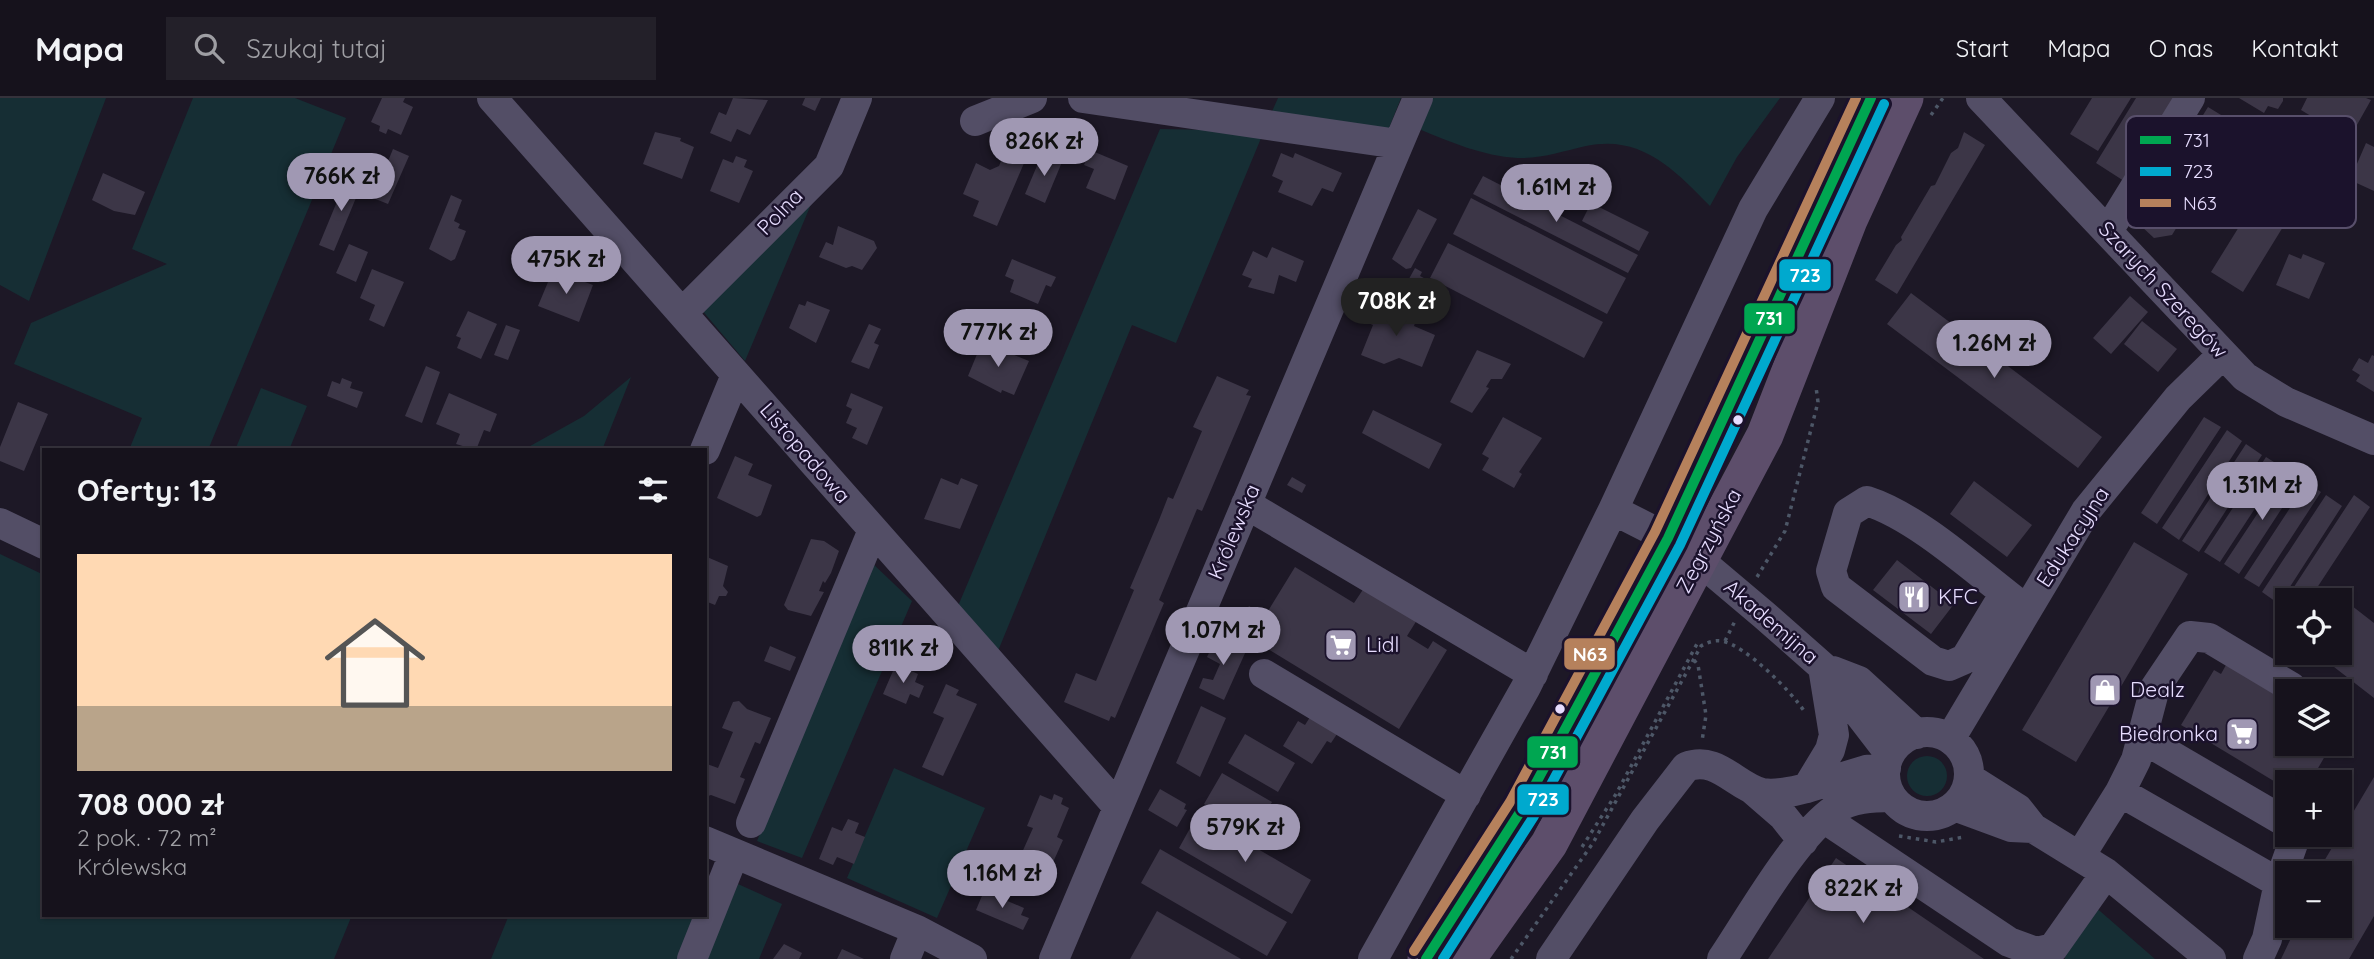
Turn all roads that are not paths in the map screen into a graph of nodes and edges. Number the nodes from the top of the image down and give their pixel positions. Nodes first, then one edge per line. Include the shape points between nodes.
1 (492, 98) edge
2 (857, 98) edge
3 (1032, 98) edge
4 (1083, 98) edge
5 (1418, 98) edge
6 (1820, 98) edge
7 (1871, 98) edge
8 (1905, 98) edge
9 (1923, 98) edge
10 (1981, 98) edge
11 (2190, 98) edge
12 (2179, 116) edge
13 (975, 121) dead end
14 (1398, 144) junction
15 (1881, 147) junction
16 (2126, 202) edge
17 (2108, 231) junction
18 (681, 313) junction
19 (2222, 355) junction
20 (736, 375) junction
21 (2374, 440) edge
22 (706, 448) edge
23 (1246, 504) junction
24 (1613, 510) junction
25 (0, 523) edge
26 (873, 530) junction
27 (1668, 538) junction
28 (42, 543) edge
29 (1700, 561) junction
30 (2016, 602) junction
31 (1823, 667) junction
32 (1264, 674) dead end
33 (1533, 674) junction
34 (2278, 679) edge
35 (1917, 734) junction
36 (2143, 738) junction
37 (1950, 739) junction
38 (1888, 761) junction
39 (1969, 778) junction
40 (1807, 788) junction
41 (1753, 790) junction
42 (2120, 792) junction
43 (1466, 795) junction
44 (1892, 797) junction
45 (1954, 806) junction
46 (1118, 807) junction
47 (2275, 815) edge
48 (1825, 819) junction
49 (751, 823) dead end
50 (2033, 828) junction
51 (1803, 841) junction
52 (707, 842) edge
53 (734, 854) junction
54 (2080, 856) junction
55 (2106, 873) junction
56 (2275, 881) edge
57 (2275, 902) edge
58 (917, 930) junction
59 (2052, 953) edge
60 (692, 959) edge
61 (905, 959) edge
62 (972, 959) edge
63 (1054, 959) edge
64 (1373, 959) edge
65 (1426, 959) edge
66 (1467, 959) edge
67 (1551, 959) edge
68 (1722, 959) edge
69 (2211, 959) edge
70 (2258, 959) edge

1 - 18 street, Listopadowa
2 - 18 street, Polna via 829,166
3 - 13 street
4 - 14 street
5 - 14 street, Królewska
6 - 24 street via 1752,209
7 - 27 main road, Zegrzyńska
8 - 15 main road, Zegrzyńska
9 - 15 street
10 - 17 street, Szarych Szeregów
11 - 12 street
14 - 23 street, Królewska
15 - 29 main road, Zegrzyńska via 1765,435
16 - 17 street
17 - 19 street, Szarych Szeregów
18 - 20 street, Listopadowa
19 - 21 street, Szarych Szeregów via 2265,391
19 - 30 street, Edukacyjna via 2178,398
20 - 22 street
20 - 26 street, Listopadowa
23 - 33 street
23 - 46 street, Królewska
24 - 27 street, Akademijna
24 - 33 street
25 - 28 street
26 - 46 street, Listopadowa
26 - 49 street
27 - 29 street, Akademijna
27 - 65 main road, Zegrzyńska via 1522,809
29 - 31 street, Akademijna
29 - 66 main road, Zegrzyńska via 1549,844
30 - 30 street via 1892,509 1867,501 1848,513 1831,571 1836,587 1933,661 1949,666 1965,659
30 - 37 street, Edukacyjna
31 - 35 street, Akademijna via 1859,681
31 - 38 street, Akademijna
31 - 40 street via 1834,736
32 - 43 street
33 - 43 street
34 - 36 street via 2209,638 2190,636 2155,688
35 - 37 street via 1934,733
35 - 38 street via 1904,739
36 - 42 street
36 - 47 street
37 - 39 street via 1963,752
38 - 40 street
38 - 44 street
39 - 45 street
39 - 50 street via 2018,809
40 - 41 street via 1778,793
41 - 51 street
41 - 67 street via 1720,769 1700,764 1686,767
42 - 54 street
42 - 56 street
43 - 64 street
44 - 45 street via 1916,814 1936,815
44 - 48 street via 1853,801
45 - 50 street via 2011,827
46 - 63 street, Królewska
48 - 51 street
48 - 59 street via 2009,942 2036,953
50 - 54 street
51 - 68 street
52 - 53 street
53 - 58 street
53 - 60 street
54 - 55 street
55 - 59 street
55 - 69 street
57 - 70 street
58 - 61 street
58 - 62 street

